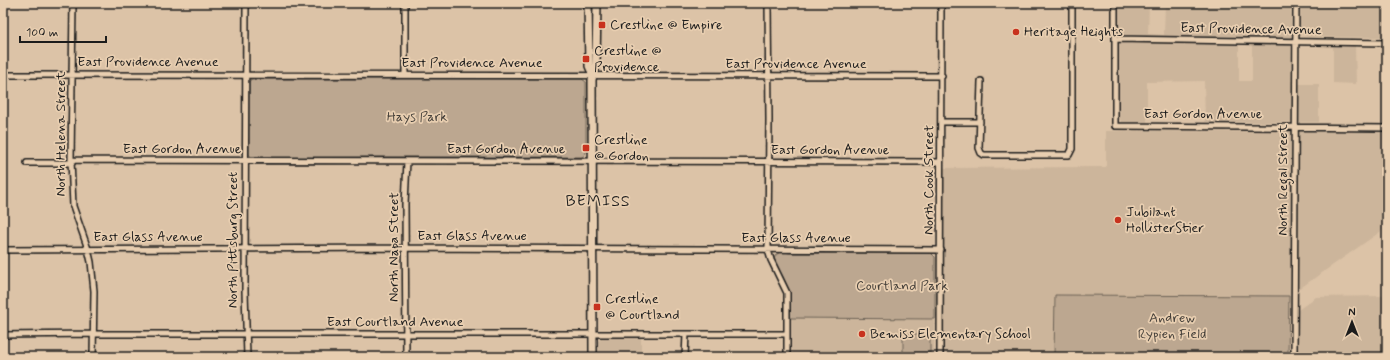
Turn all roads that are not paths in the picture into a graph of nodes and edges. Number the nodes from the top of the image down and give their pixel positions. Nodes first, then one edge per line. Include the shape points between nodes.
1 (73, 3) edge
2 (246, 3) edge
3 (405, 3) edge
4 (588, 3) edge
5 (597, 3) edge
6 (768, 3) edge
7 (941, 3) edge
8 (1072, 3) edge
9 (1115, 3) edge
10 (1296, 3) edge
11 (1115, 39) junction
12 (1296, 41) junction
13 (1387, 43) edge
14 (245, 74) junction
15 (405, 74) junction
16 (3, 75) edge
17 (73, 75) junction
18 (593, 75) junction
19 (769, 76) junction
20 (942, 76) junction
21 (981, 80) dead end
22 (941, 122) junction
23 (980, 122) junction
24 (1296, 127) junction
25 (1387, 128) edge
26 (407, 161) junction
27 (592, 161) junction
28 (72, 162) junction
29 (244, 162) junction
30 (768, 162) junction
31 (940, 162) junction
32 (27, 163) dead end
33 (245, 248) junction
34 (405, 248) junction
35 (592, 248) junction
36 (88, 249) junction
37 (3, 250) edge
38 (768, 250) junction
39 (941, 250) junction
40 (94, 334) junction
41 (246, 334) junction
42 (405, 334) junction
43 (593, 334) junction
44 (686, 334) junction
45 (787, 334) junction
46 (3, 335) edge
47 (94, 357) edge
48 (247, 357) edge
49 (406, 357) edge
50 (593, 357) edge
51 (685, 357) edge
52 (786, 357) edge
53 (940, 357) edge
54 (1294, 357) edge

1 - 17 street, North Helena Street
2 - 14 street, North Pittsburg Street
3 - 15 street
4 - 18 main road via 589,66
5 - 18 main road via 596,66
6 - 19 street
7 - 20 street, North Cook Street
8 - 23 street via 1072,149 1069,154 981,153
9 - 11 street
10 - 12 street, North Regal Street
11 - 12 street, East Providence Avenue
11 - 24 street, East Gordon Avenue via 1116,126
12 - 13 street, East Providence Avenue
12 - 24 street, North Regal Street
14 - 15 street, East Providence Avenue
14 - 17 street, East Providence Avenue
14 - 29 street, North Pittsburg Street
15 - 18 street, East Providence Avenue
16 - 17 street, East Providence Avenue
17 - 28 street, North Helena Street
18 - 19 street, East Providence Avenue
18 - 27 main road
19 - 20 street, East Providence Avenue
19 - 30 street
20 - 22 street, North Cook Street
21 - 23 street
22 - 23 street
22 - 31 street, North Cook Street
24 - 25 street, East Gordon Avenue
24 - 54 street, North Regal Street
26 - 27 street, East Gordon Avenue
26 - 29 street, East Gordon Avenue
26 - 34 street, North Napa Street
27 - 30 street, East Gordon Avenue
27 - 35 main road
28 - 29 street, East Gordon Avenue
28 - 32 street, East Gordon Avenue
28 - 36 street, North Helena Street via 73,206
29 - 33 street, North Pittsburg Street
30 - 31 street, East Gordon Avenue
30 - 38 street
31 - 39 street, North Cook Street
33 - 34 street, East Glass Avenue
33 - 36 street, East Glass Avenue
33 - 41 street, North Pittsburg Street
34 - 35 street, East Glass Avenue
34 - 42 street, North Napa Street
35 - 38 street, East Glass Avenue
35 - 43 main road
36 - 37 street, East Glass Avenue
36 - 40 street, North Helena Street via 94,290
38 - 39 street, East Glass Avenue
38 - 45 street via 786,293
39 - 53 street, North Cook Street
40 - 41 street, East Courtland Avenue
40 - 46 street, East Courtland Avenue
40 - 47 street, North Helena Street
41 - 42 street, East Courtland Avenue
41 - 48 street, North Pittsburg Street
42 - 43 street, East Courtland Avenue
42 - 49 street, North Napa Street
43 - 44 street, East Courtland Avenue
43 - 50 main road
44 - 45 street, East Courtland Avenue
44 - 51 street
45 - 52 street

